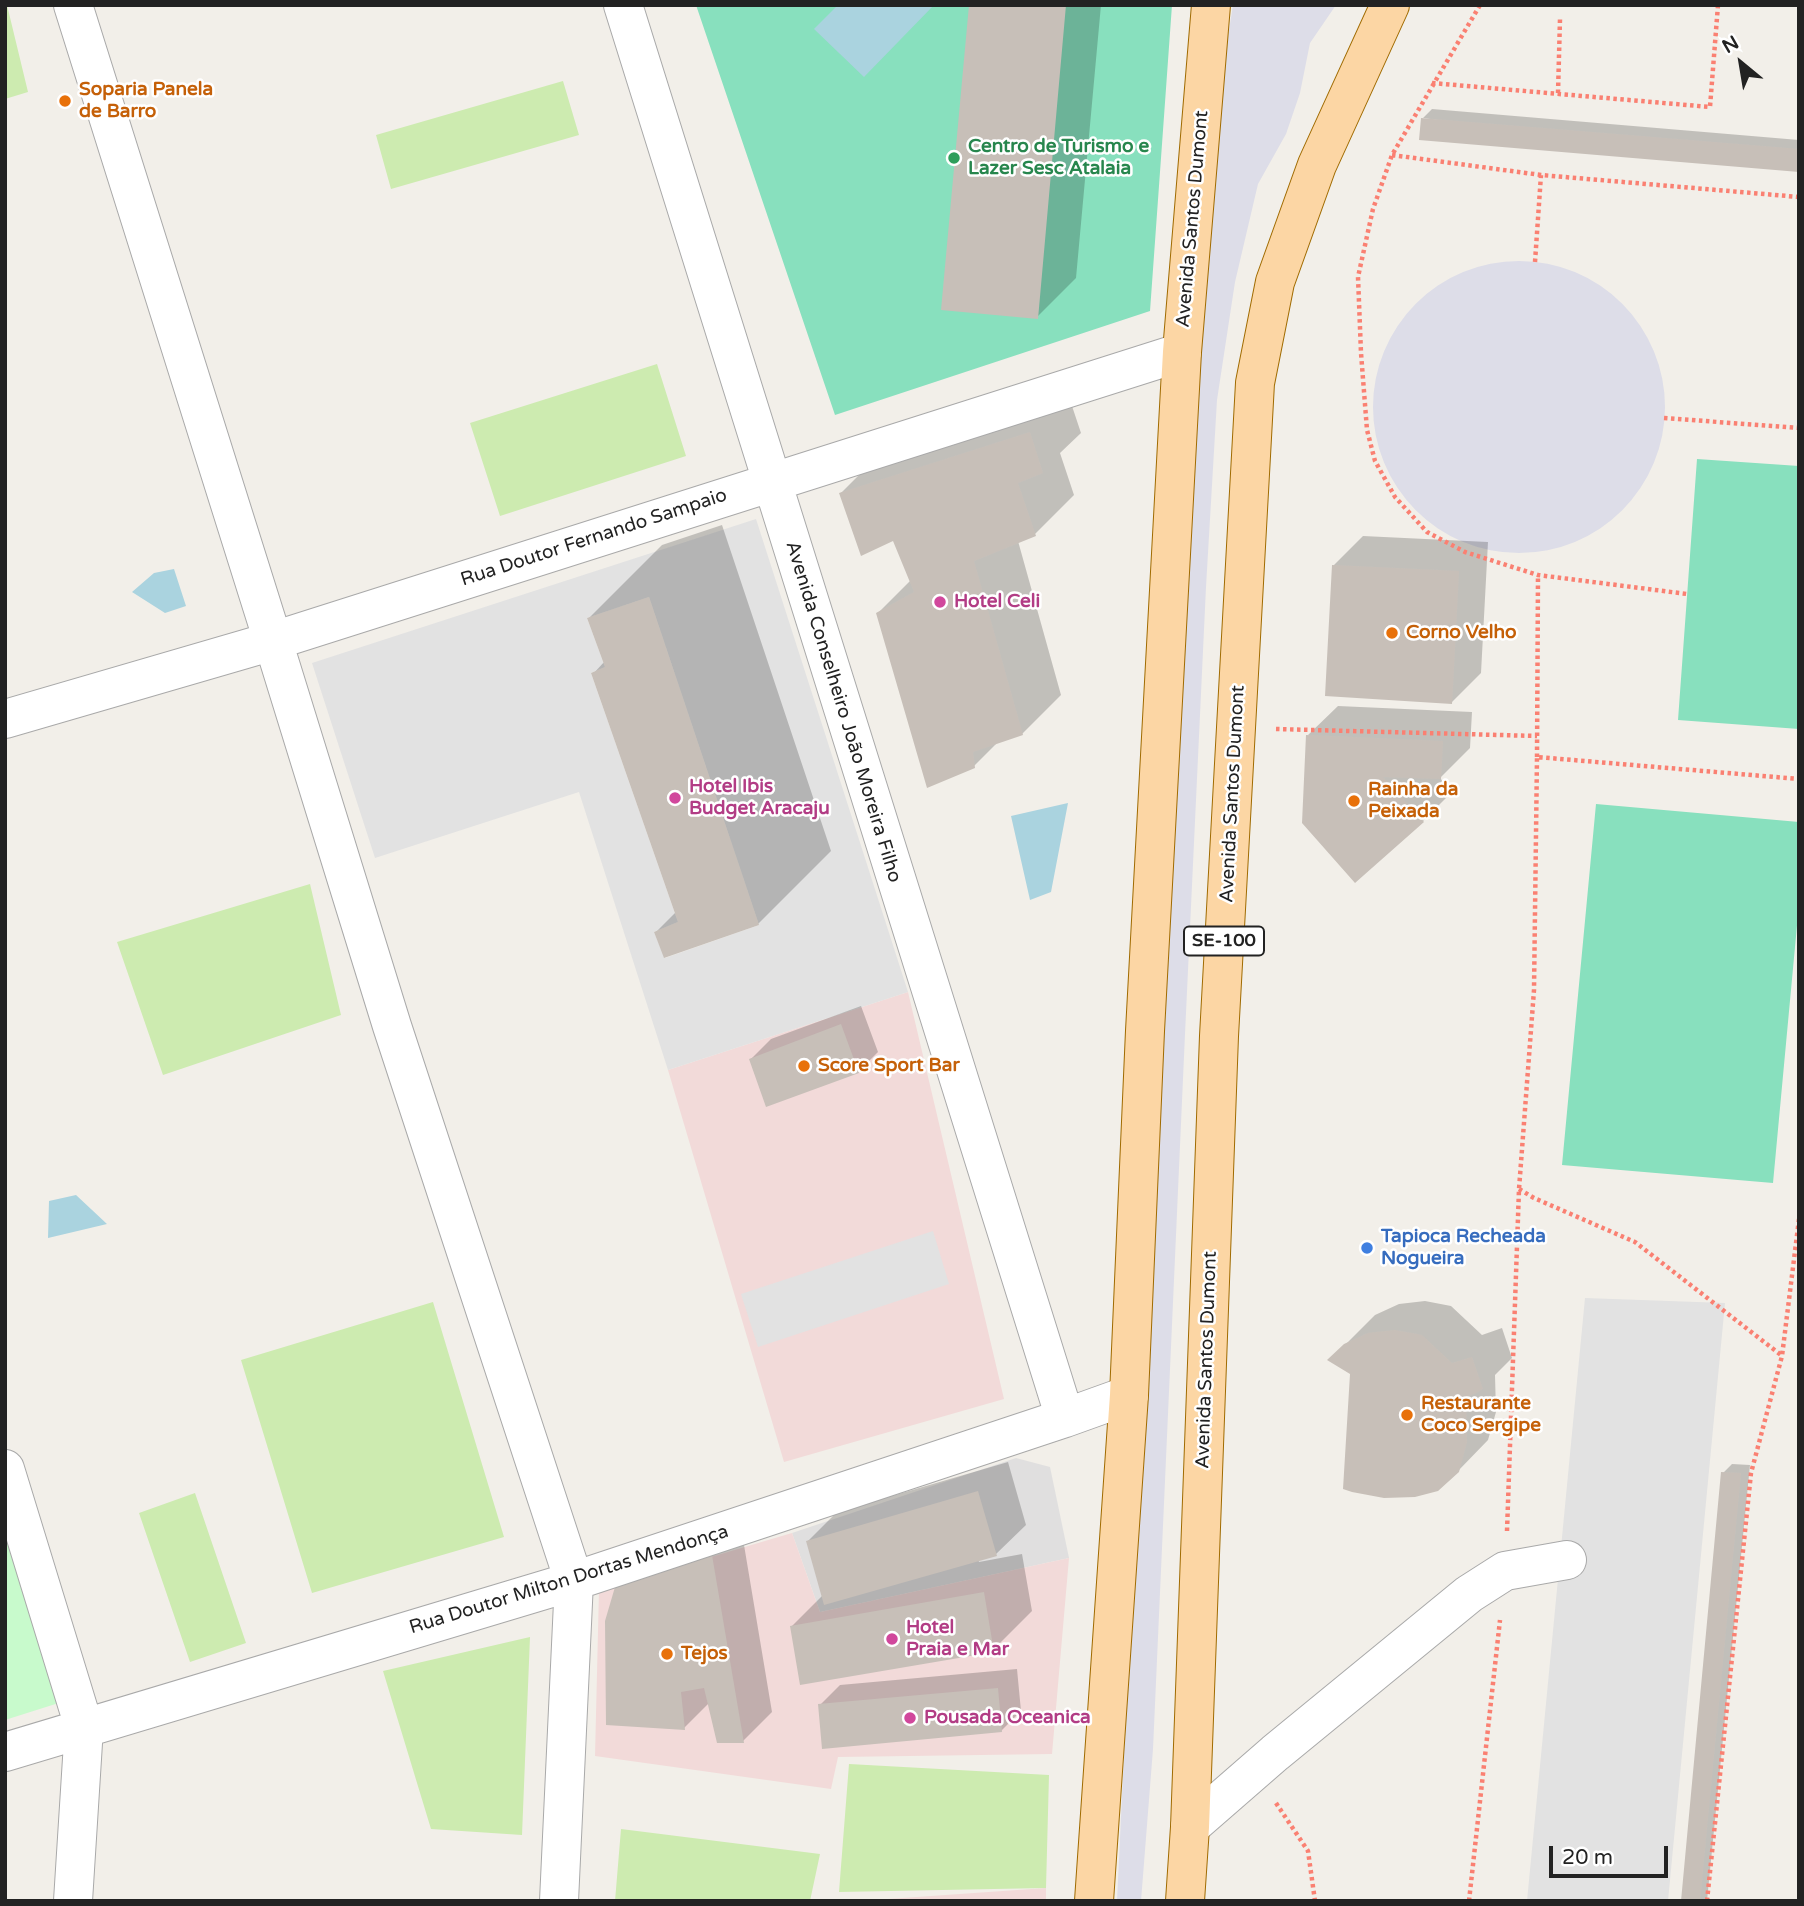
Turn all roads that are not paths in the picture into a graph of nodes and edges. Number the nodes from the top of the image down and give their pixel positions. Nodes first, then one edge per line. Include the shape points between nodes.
1 (73, 5) edge
2 (623, 5) edge
3 (1210, 5) edge
4 (1390, 5) edge
5 (1182, 352) junction
6 (771, 482) junction
7 (274, 641) junction
8 (5, 719) edge
9 (1129, 1395) junction
10 (1065, 1418) junction
11 (5, 1469) edge
12 (1567, 1560) dead end
13 (573, 1581) junction
14 (84, 1727) junction
15 (5, 1752) edge
16 (1189, 1827) junction
17 (73, 1901) edge
18 (559, 1901) edge
19 (1094, 1901) edge
20 (1185, 1901) edge

1 - 7 street
2 - 6 street, Avenida Conselheiro João Moreira Filho
3 - 5 main road, Avenida Santos Dumont
4 - 16 main road, Avenida Santos Dumont / SE-100 via 1317,165 1275,282 1255,383 1219,1036
5 - 6 street, Rua Doutor Fernando Sampaio
5 - 9 main road, Avenida Santos Dumont
6 - 7 street, Rua Doutor Fernando Sampaio
6 - 10 street, Avenida Conselheiro João Moreira Filho
7 - 8 street, Rua Doutor Fernando Sampaio
7 - 13 street via 392,1026
9 - 10 street, Rua Doutor Milton Dortas Mendonça
9 - 19 main road, Avenida Santos Dumont
10 - 13 street, Rua Doutor Milton Dortas Mendonça
11 - 14 street
12 - 16 street via 1505,1571 1469,1594
13 - 14 street, Rua Doutor Milton Dortas Mendonça
13 - 18 street
14 - 15 street, Rua Doutor Milton Dortas Mendonça
14 - 17 street
16 - 20 main road, Avenida Santos Dumont / SE-100

